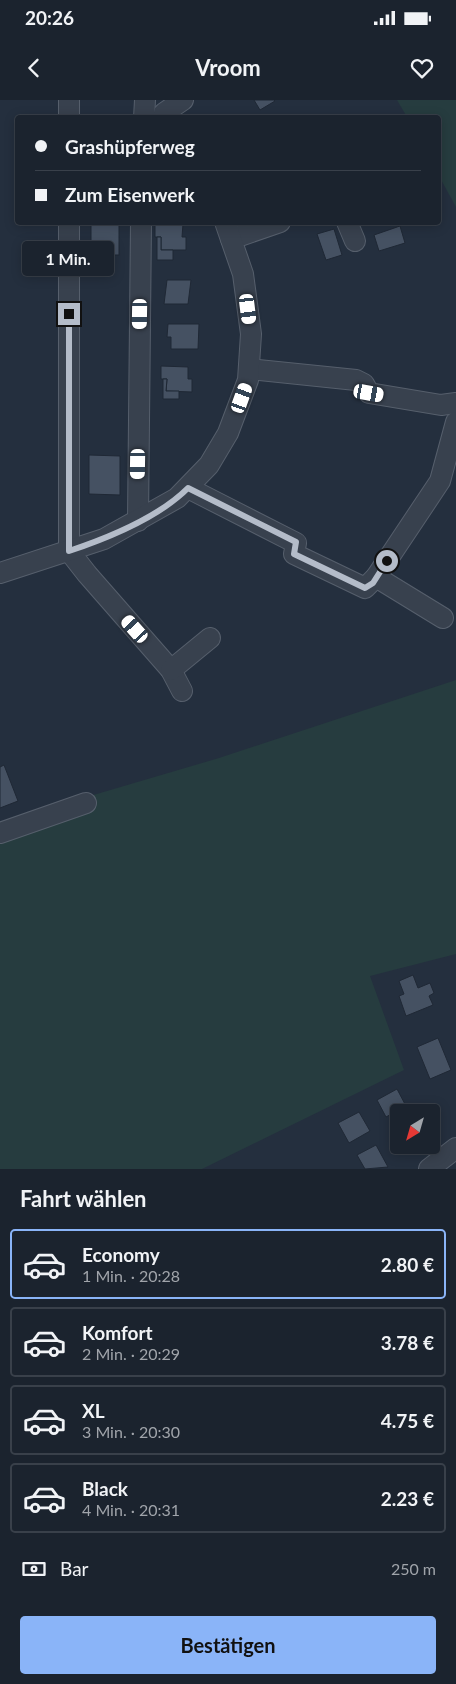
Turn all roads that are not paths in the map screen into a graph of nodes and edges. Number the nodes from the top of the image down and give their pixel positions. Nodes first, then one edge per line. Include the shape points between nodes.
1 (69, 100) edge
2 (145, 100) edge
3 (183, 100) edge
4 (162, 110) edge
5 (69, 115) edge
6 (144, 115) edge
7 (69, 225) edge
8 (141, 225) edge
9 (263, 225) edge
10 (348, 225) edge
11 (228, 231) edge
12 (355, 241) dead end
13 (249, 369) junction
14 (456, 403) edge
15 (456, 422) edge
16 (188, 488) junction
17 (138, 521) junction
18 (69, 551) junction
19 (0, 573) edge
20 (376, 577) junction
21 (443, 618) dead end
22 (210, 638) dead end
23 (171, 670) junction
24 (182, 690) dead end
25 (86, 803) dead end
26 (0, 834) edge
27 (456, 1148) edge
28 (429, 1169) edge

1 - 5 street
2 - 6 street
3 - 4 street
7 - 18 street
8 - 17 street
9 - 11 street
10 - 12 street
11 - 13 street via 244,283 251,334
13 - 14 street via 356,380 364,384 369,393 441,405
13 - 16 street via 228,433 210,465
15 - 20 street via 440,481
16 - 17 street
16 - 20 street via 296,542 294,554 365,588
17 - 18 street via 104,539
18 - 19 street
18 - 23 street
20 - 21 street
22 - 23 street
23 - 24 street
25 - 26 street
27 - 28 street

